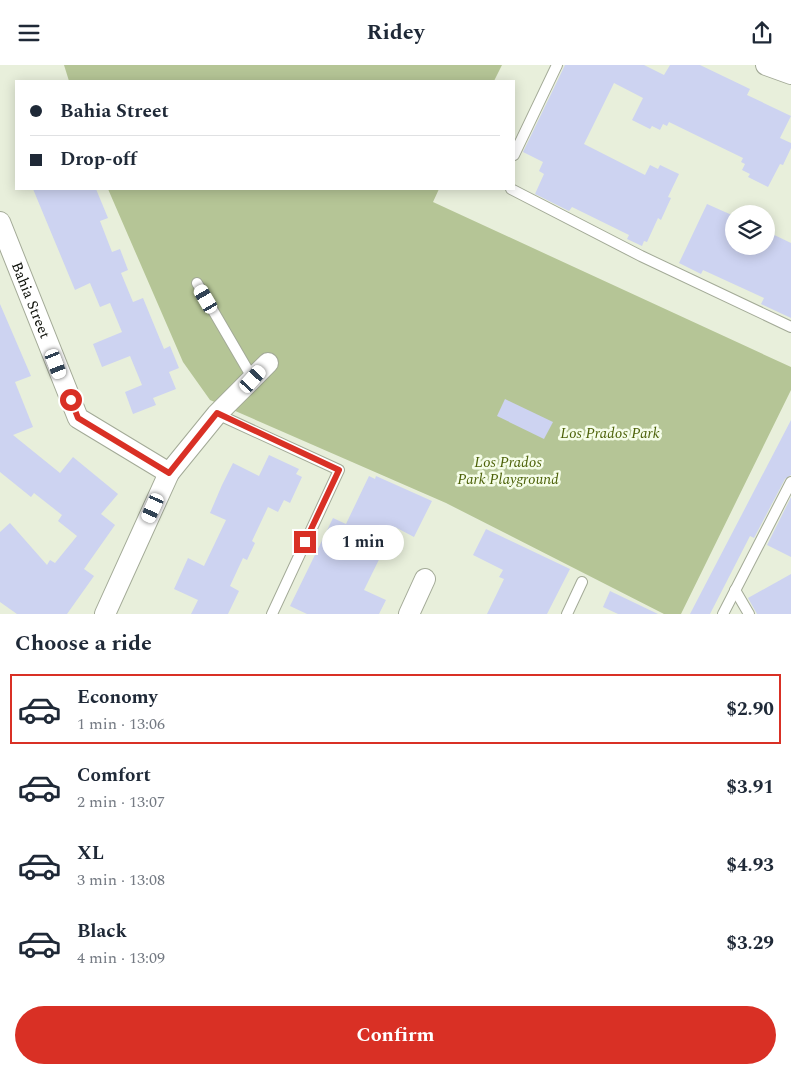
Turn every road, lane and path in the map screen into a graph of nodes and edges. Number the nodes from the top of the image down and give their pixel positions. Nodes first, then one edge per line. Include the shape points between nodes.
1 (557, 65) edge
2 (766, 65) edge
3 (791, 74) edge
4 (515, 153) edge
5 (513, 190) edge
6 (0, 222) edge
7 (197, 283) dead end
8 (791, 327) edge
9 (268, 363) dead end
10 (253, 379) junction
11 (217, 413) junction
12 (169, 473) junction
13 (791, 482) edge
14 (425, 579) dead end
15 (582, 582) dead end
16 (735, 591) junction
17 (105, 614) edge
18 (272, 614) edge
19 (409, 614) edge
20 (567, 614) edge
21 (723, 614) edge
22 (749, 614) edge

1 - 4 lane
2 - 3 street
5 - 8 lane via 641,256
6 - 12 street, Bahia Street via 78,418
7 - 10 lane
9 - 10 street
10 - 11 street
11 - 12 street
11 - 18 lane via 339,470
12 - 17 street
13 - 16 lane
14 - 19 street
15 - 20 lane
16 - 21 lane
16 - 22 lane

